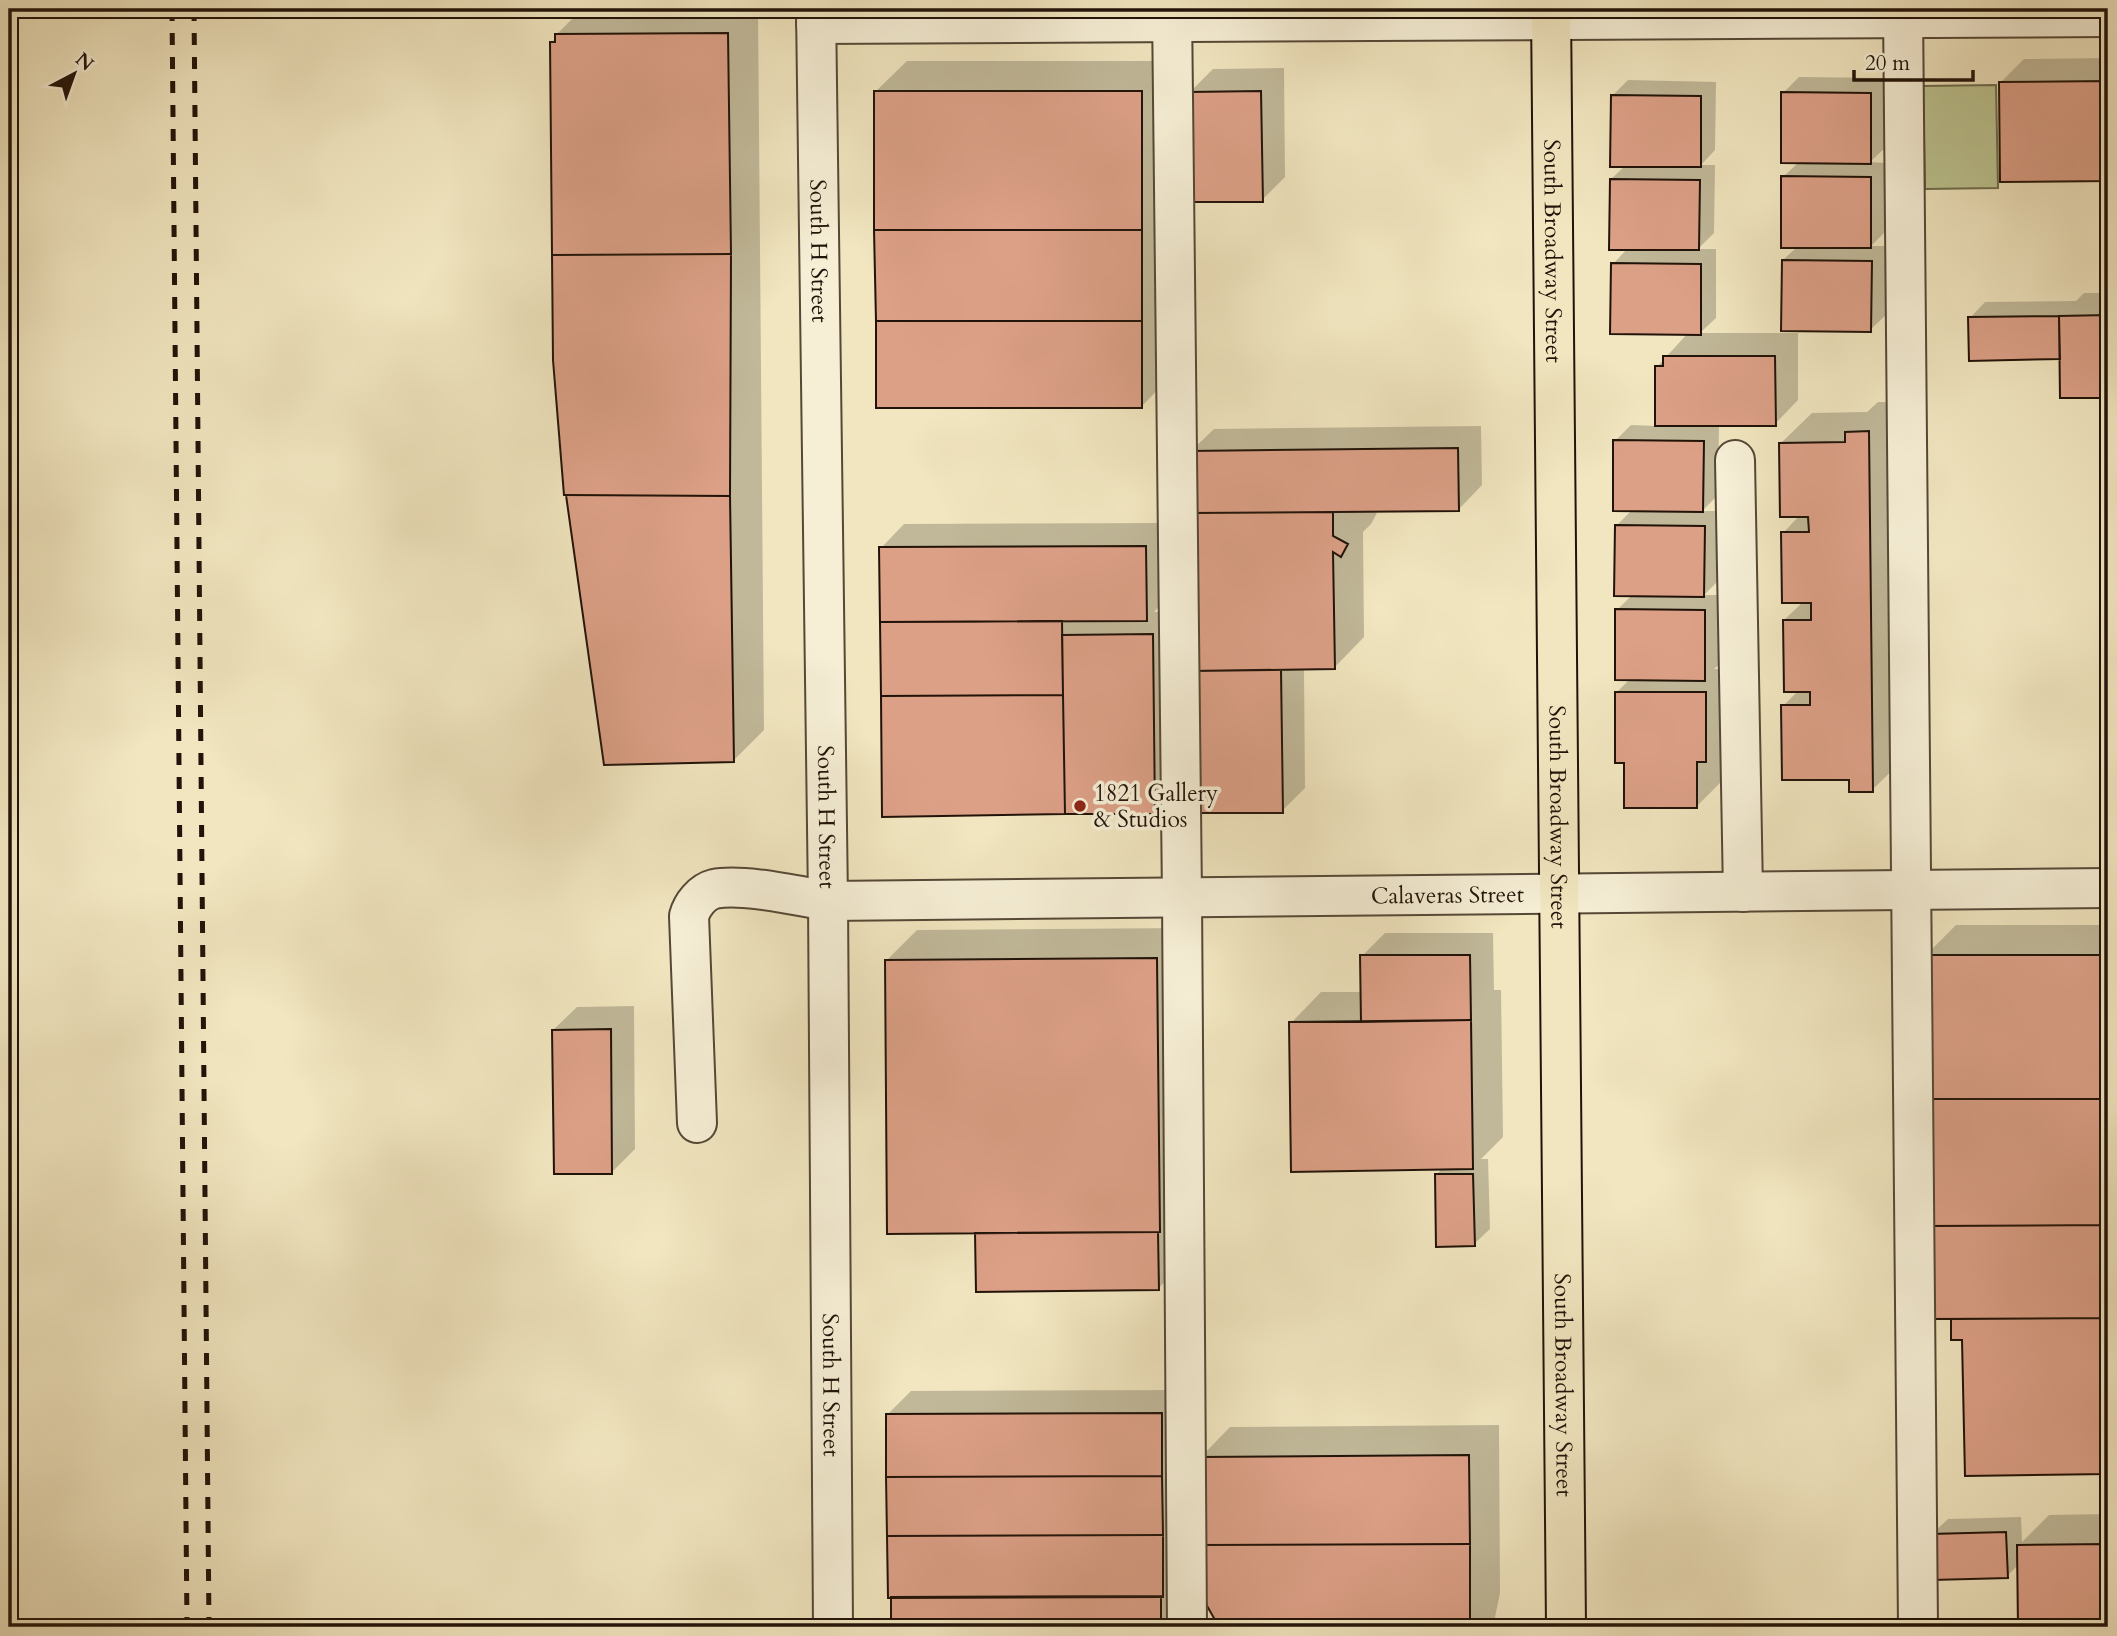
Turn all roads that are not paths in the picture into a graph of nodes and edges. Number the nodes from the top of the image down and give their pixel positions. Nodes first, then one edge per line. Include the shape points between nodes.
1 (1903, 13) edge
2 (1551, 14) edge
3 (1172, 16) edge
4 (816, 17) edge
5 (2108, 17) edge
6 (1735, 460) dead end
7 (2108, 888) edge
8 (1910, 891) junction
9 (1743, 892) junction
10 (1560, 894) junction
11 (1182, 897) junction
12 (828, 901) junction
13 (697, 1123) dead end
14 (833, 1627) edge
15 (1187, 1627) edge
16 (1566, 1627) edge
17 (1918, 1627) edge

1 - 2 street
1 - 5 street
1 - 8 street
2 - 3 street
2 - 10 main road, South Broadway Street
3 - 4 street
3 - 11 street
4 - 12 street, South H Street
6 - 9 street
7 - 8 street, Calaveras Street
8 - 9 street, Calaveras Street
8 - 17 street
9 - 10 street, Calaveras Street
10 - 11 street, Calaveras Street
10 - 16 main road, South Broadway Street
11 - 12 street, Calaveras Street
11 - 15 street
12 - 13 street, Calaveras Street via 747,889 712,889 692,906
12 - 14 street, South H Street

